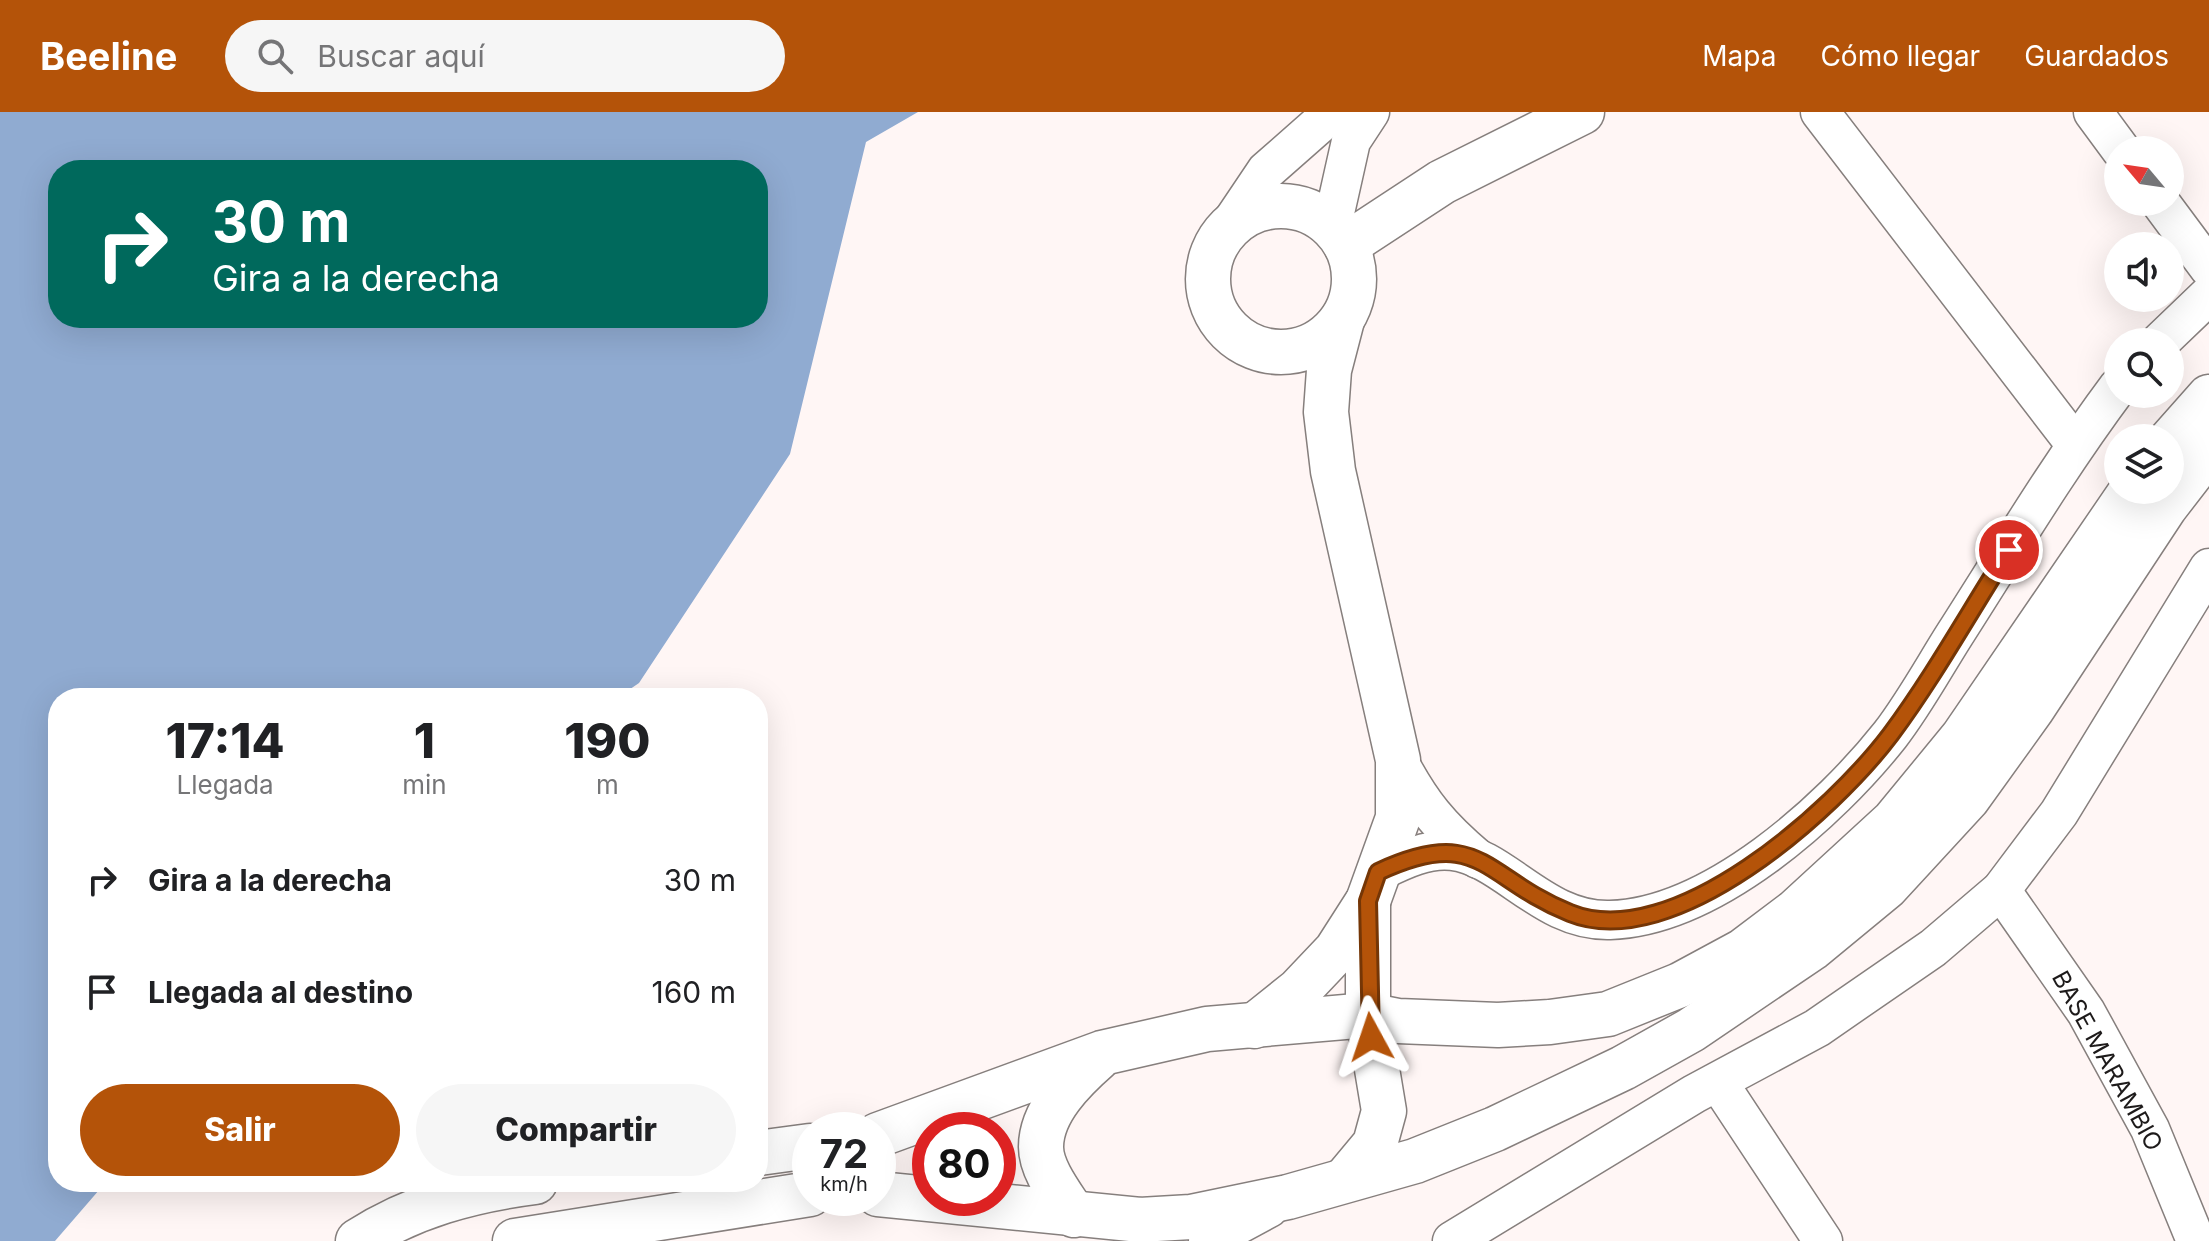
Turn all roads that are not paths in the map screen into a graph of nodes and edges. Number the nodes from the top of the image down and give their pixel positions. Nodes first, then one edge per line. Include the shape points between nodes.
1 (1333, 112) edge
2 (1370, 112) edge
3 (1582, 112) edge
4 (1820, 112) edge
5 (2093, 112) edge
6 (2111, 136) edge
7 (2170, 216) edge
8 (1227, 229) junction
9 (1339, 236) junction
10 (2209, 268) edge
11 (2209, 295) edge
12 (1342, 320) junction
13 (2175, 328) edge
14 (1261, 350) junction
15 (2209, 397) edge
16 (2104, 406) edge
17 (2184, 425) edge
18 (2075, 444) junction
19 (2209, 450) edge
20 (1333, 471) junction
21 (2122, 504) edge
22 (2203, 594) edge
23 (1398, 760) junction
24 (1478, 859) junction
25 (1373, 887) junction
26 (2001, 890) junction
27 (1368, 1015) junction
28 (1254, 1026) junction
29 (1102, 1053) junction
30 (1718, 1082) junction
31 (896, 1128) edge
32 (792, 1148) edge
33 (768, 1152) edge
34 (1345, 1180) junction
35 (485, 1192) edge
36 (792, 1197) edge
37 (896, 1197) edge
38 (1288, 1197) junction
39 (1075, 1228) edge
40 (358, 1241) edge
41 (515, 1241) edge
42 (1208, 1241) edge
43 (1452, 1241) edge
44 (1823, 1241) edge
45 (2196, 1241) edge

1 - 8 street via 1266,171
2 - 9 street via 1351,141
3 - 9 main road
4 - 18 street
5 - 6 street
7 - 10 street
8 - 9 main road via 1245,214 1279,206 1313,212
8 - 14 main road via 1214,247 1208,289 1226,328
9 - 12 main road via 1354,283
11 - 13 street
12 - 14 main road via 1322,339 1297,350
12 - 20 main road via 1329,370 1326,412
14 - 20 main road via 1286,369 1304,395
15 - 17 main road
16 - 18 street
18 - 24 street via 1891,733 1830,798 1710,893 1658,914 1608,920 1573,915
19 - 34 main road via 1968,798 1886,887 1812,948 1691,1030 1623,1068 1495,1129 1415,1161
20 - 23 main road
21 - 27 main road via 1963,737 1894,821 1827,885 1743,951 1680,985 1608,1014 1498,1025
22 - 26 street via 2059,813
23 - 24 street via 1441,828
23 - 25 main road via 1398,818
24 - 25 street via 1452,851 1413,856
25 - 27 main road
25 - 28 main road via 1336,951
26 - 30 street via 1933,948 1830,1019
26 - 45 street, BASE MARAMBIO via 2086,1012 2150,1129
27 - 28 main road
27 - 34 main road via 1384,1111 1375,1144
28 - 29 main road via 1207,1029
29 - 31 main road
29 - 39 main road via 1061,1095 1041,1147
30 - 43 street
30 - 44 street
32 - 33 main road
34 - 38 main road
35 - 40 main road via 406,1214
36 - 41 main road
37 - 39 main road
38 - 39 main road via 1191,1217
38 - 42 street

